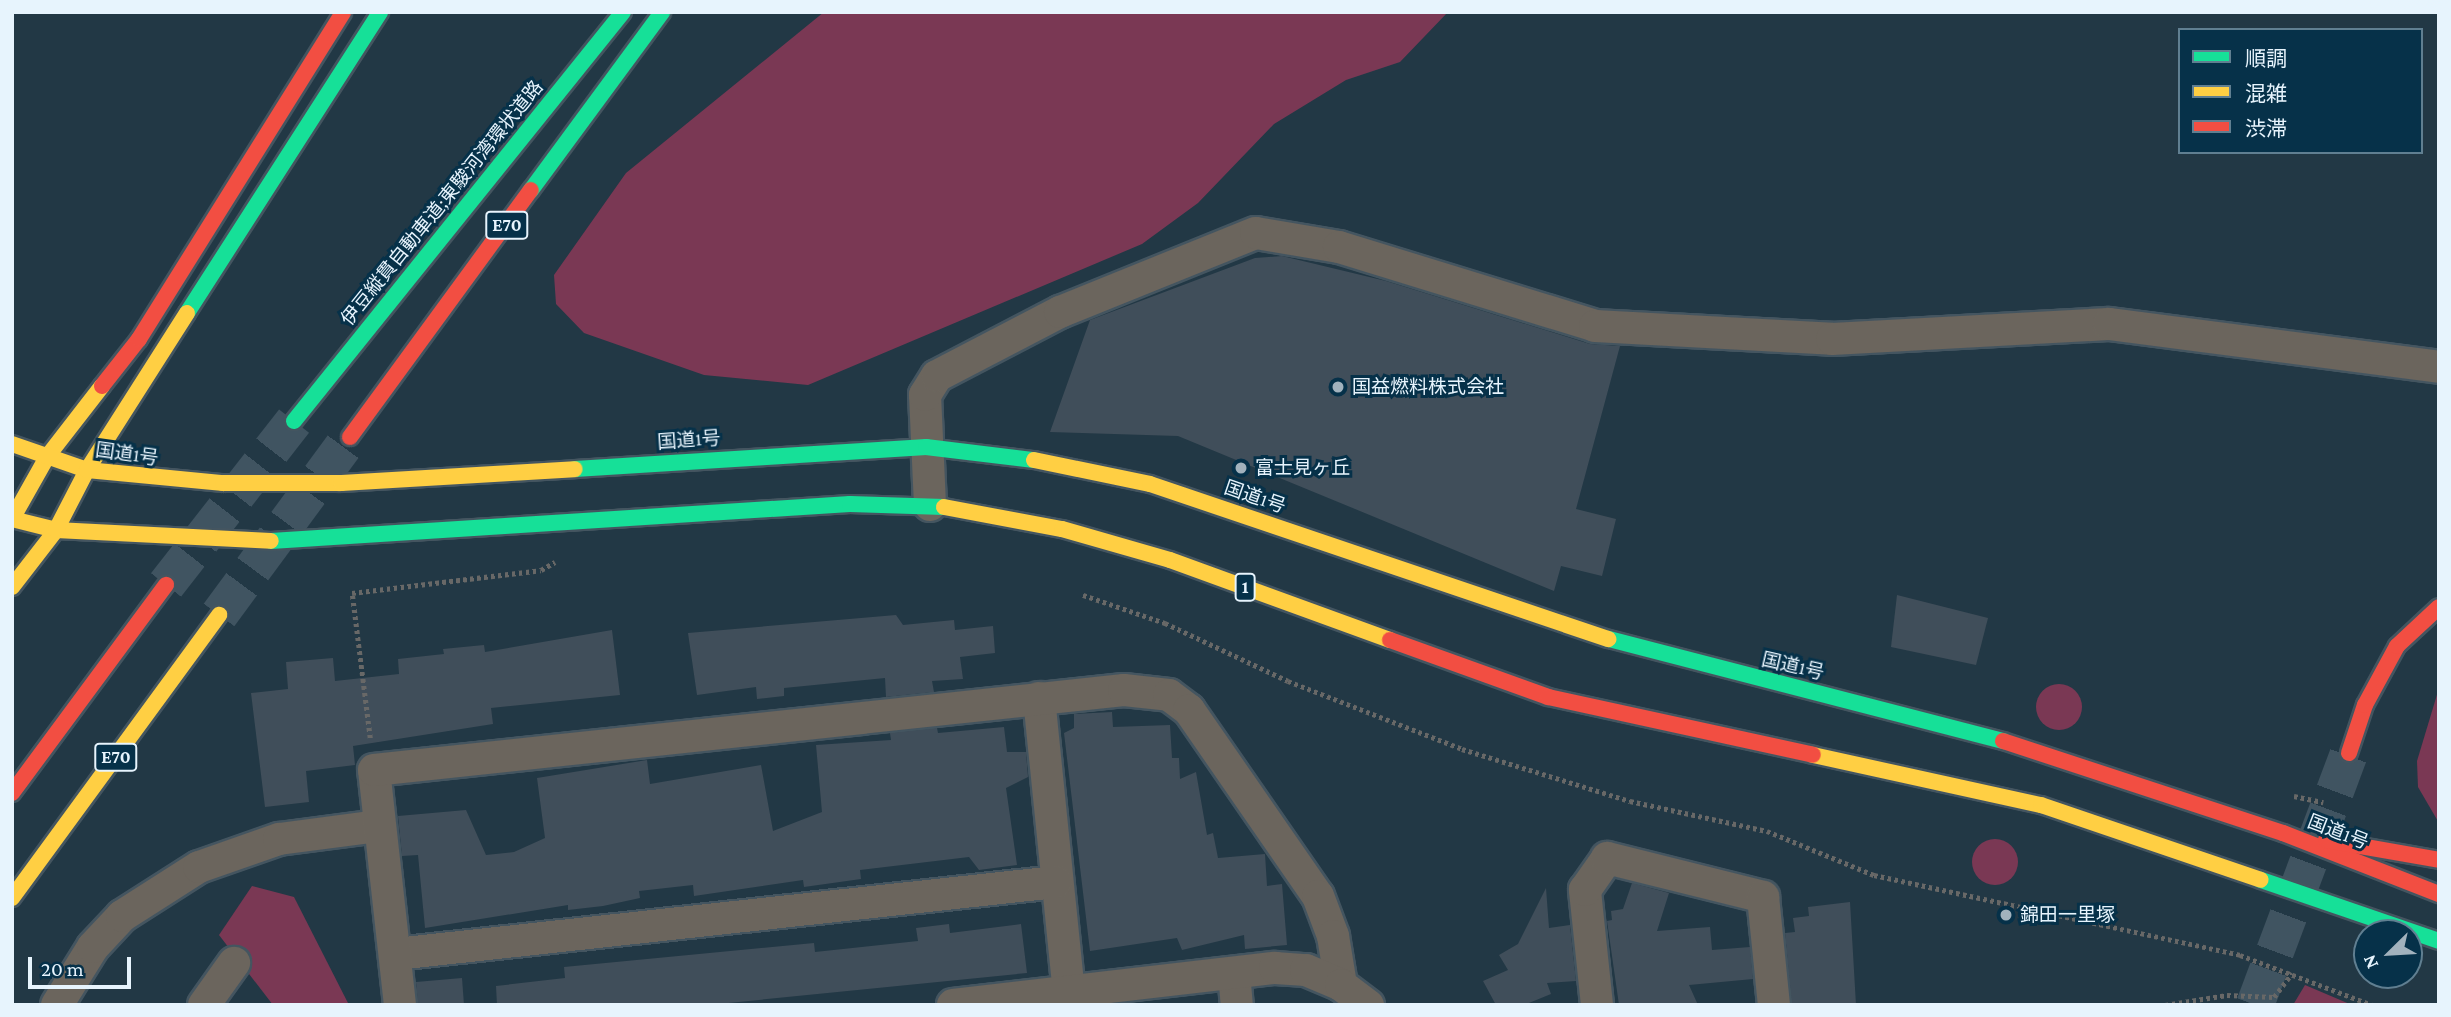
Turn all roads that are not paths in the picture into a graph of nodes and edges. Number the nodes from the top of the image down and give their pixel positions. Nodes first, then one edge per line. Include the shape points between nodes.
1 (343, 12) edge
2 (380, 12) edge
3 (623, 12) edge
4 (663, 12) edge
5 (2439, 368) edge
6 (294, 421) tunnel mouth
7 (350, 437) tunnel mouth
8 (12, 444) edge
9 (926, 447) junction
10 (47, 457) junction
11 (87, 471) junction
12 (930, 505) junction
13 (12, 519) edge
14 (56, 530) junction
15 (166, 585) tunnel mouth
16 (12, 587) edge
17 (2439, 607) edge
18 (219, 615) tunnel mouth
19 (1039, 698) junction
20 (2349, 753) tunnel mouth
21 (12, 793) edge
22 (379, 826) junction
23 (2283, 833) junction
24 (2439, 860) edge
25 (1056, 882) junction
26 (2439, 894) edge
27 (12, 898) edge
28 (2439, 941) edge
29 (396, 954) junction
30 (234, 963) dead end
31 (1234, 973) junction
32 (1341, 985) junction
33 (1070, 999) edge
34 (57, 1005) edge
35 (204, 1005) edge
36 (400, 1005) edge
37 (953, 1005) edge
38 (1237, 1005) edge
39 (1368, 1005) edge
40 (1598, 1005) edge
41 (1774, 1005) edge

1 - 10 main road via 139,339
2 - 11 main road
3 - 6 main road, 伊豆縦貫自動車道;東駿河湾環状道路 / E70
4 - 7 main road, E70
5 - 9 street via 2109,324 1832,339 1595,326 1339,247 1256,233 1060,312 937,376 925,395
8 - 10 main road, 国道1号
9 - 11 main road, 国道1号 via 341,483 146,480
9 - 12 street
9 - 23 main road, 国道1号 via 1052,462 1150,484 1662,657 1953,725
10 - 11 main road, 国道1号
10 - 13 main road
11 - 14 main road
12 - 14 main road, 1 via 850,504 300,542
12 - 28 main road, 1 via 1062,529 1170,560 1548,697 2041,805
13 - 14 main road, 1
14 - 16 main road
15 - 21 main road
17 - 20 main road via 2397,646 2365,705
18 - 27 main road, E70
19 - 22 street via 374,770
19 - 25 street
19 - 32 street via 1149,691 1169,695 1189,710 1318,896 1333,936
22 - 29 street
22 - 34 street via 279,839 199,867 122,916 93,947
23 - 24 main road
23 - 26 main road, 国道1号
25 - 29 street
25 - 33 street
29 - 36 street
30 - 35 street
31 - 32 street via 1306,970
31 - 33 street
31 - 38 street
32 - 39 street
33 - 37 street
40 - 41 street via 1585,890 1607,858 1763,897

